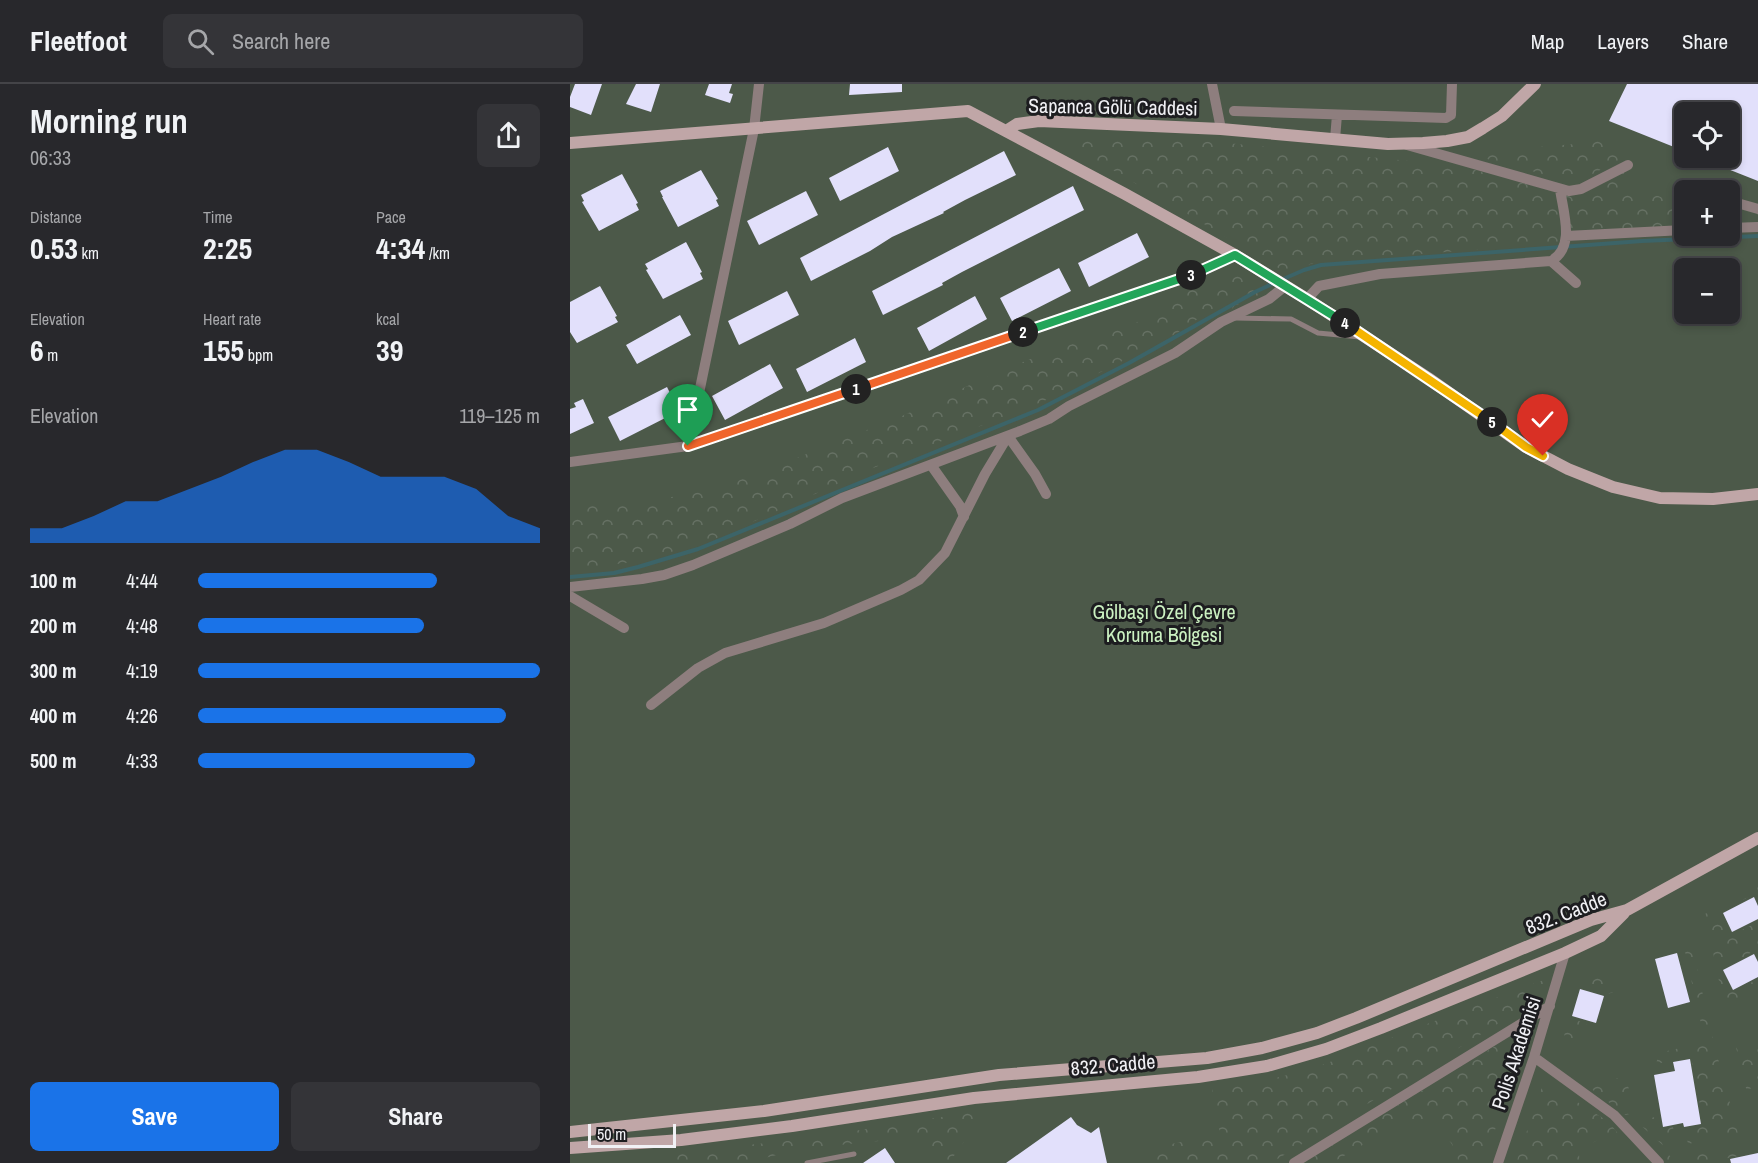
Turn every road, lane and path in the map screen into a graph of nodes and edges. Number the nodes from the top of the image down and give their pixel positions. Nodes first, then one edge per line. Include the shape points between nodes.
1 (759, 84) edge
2 (1212, 84) edge
3 (1452, 84) edge
4 (1535, 84) edge
5 (1234, 111) dead end
6 (1337, 114) junction
7 (754, 129) junction
8 (1221, 129) junction
9 (1006, 131) junction
10 (1335, 140) junction
11 (570, 143) edge
12 (1401, 144) junction
13 (1628, 165) dead end
14 (1560, 189) junction
15 (1740, 204) edge
16 (1758, 209) edge
17 (1758, 227) edge
18 (1740, 228) edge
19 (1674, 231) edge
20 (1564, 244) junction
21 (1235, 255) junction
22 (1551, 261) junction
23 (1576, 283) dead end
24 (1285, 286) junction
25 (1307, 299) junction
26 (1231, 317) junction
27 (1366, 337) junction
28 (1008, 436) junction
29 (688, 446) junction
30 (570, 462) edge
31 (931, 465) junction
32 (1046, 494) dead end
33 (1758, 494) edge
34 (964, 517) junction
35 (570, 587) edge
36 (570, 596) edge
37 (624, 628) dead end
38 (651, 705) dead end
39 (1758, 838) edge
40 (1627, 910) junction
41 (1565, 953) junction
42 (1550, 1006) junction
43 (1534, 1058) junction
44 (1060, 1070) junction
45 (1061, 1089) junction
46 (570, 1132) edge
47 (570, 1148) edge
48 (854, 1154) dead end
49 (807, 1163) edge
50 (1294, 1163) edge
51 (1498, 1163) edge
52 (1659, 1163) edge

1 - 7 street
2 - 8 street
3 - 6 street via 1451,115 1446,118
4 - 12 street, Sapanca Gölü Caddesi via 1502,116 1468,137
5 - 6 street
6 - 10 street
7 - 9 street, Sapanca Gölü Caddesi via 968,111
7 - 11 street, Sapanca Gölü Caddesi
7 - 29 street
8 - 9 street, Sapanca Gölü Caddesi via 1039,121 1017,124
8 - 10 street, Sapanca Gölü Caddesi
9 - 21 street
10 - 12 street, Sapanca Gölü Caddesi
12 - 14 street
13 - 14 street via 1581,189
14 - 20 street
15 - 16 street
17 - 18 street
19 - 20 street
20 - 22 street
21 - 24 street
21 - 29 street via 1200,272
22 - 23 street
22 - 25 street via 1370,276 1319,286
24 - 25 street
24 - 26 street via 1269,299
25 - 27 street
26 - 27 lane via 1291,319 1318,333
26 - 28 street via 1175,353 1050,419
27 - 33 street via 1526,447 1593,479 1660,498 1713,499
28 - 31 street
28 - 32 street
28 - 34 street
29 - 30 street
31 - 34 street
31 - 35 street via 842,498 725,553 664,575
34 - 38 street via 945,553 919,580 824,623 725,653 698,668
36 - 37 street
39 - 40 street, 832. Cadde
40 - 41 street, 832. Cadde via 1601,936
40 - 44 street, 832. Cadde via 1592,920 1356,1018 1288,1042 1207,1058
41 - 42 street, Polis Akademisi
41 - 45 street, 832. Cadde via 1382,1028 1289,1061 1198,1077
42 - 43 street, Polis Akademisi
42 - 50 street
43 - 51 street, Polis Akademisi
43 - 52 street via 1614,1115
44 - 45 street
44 - 46 street, 832. Cadde via 951,1082 699,1120
45 - 47 street, 832. Cadde via 681,1140
48 - 49 lane

